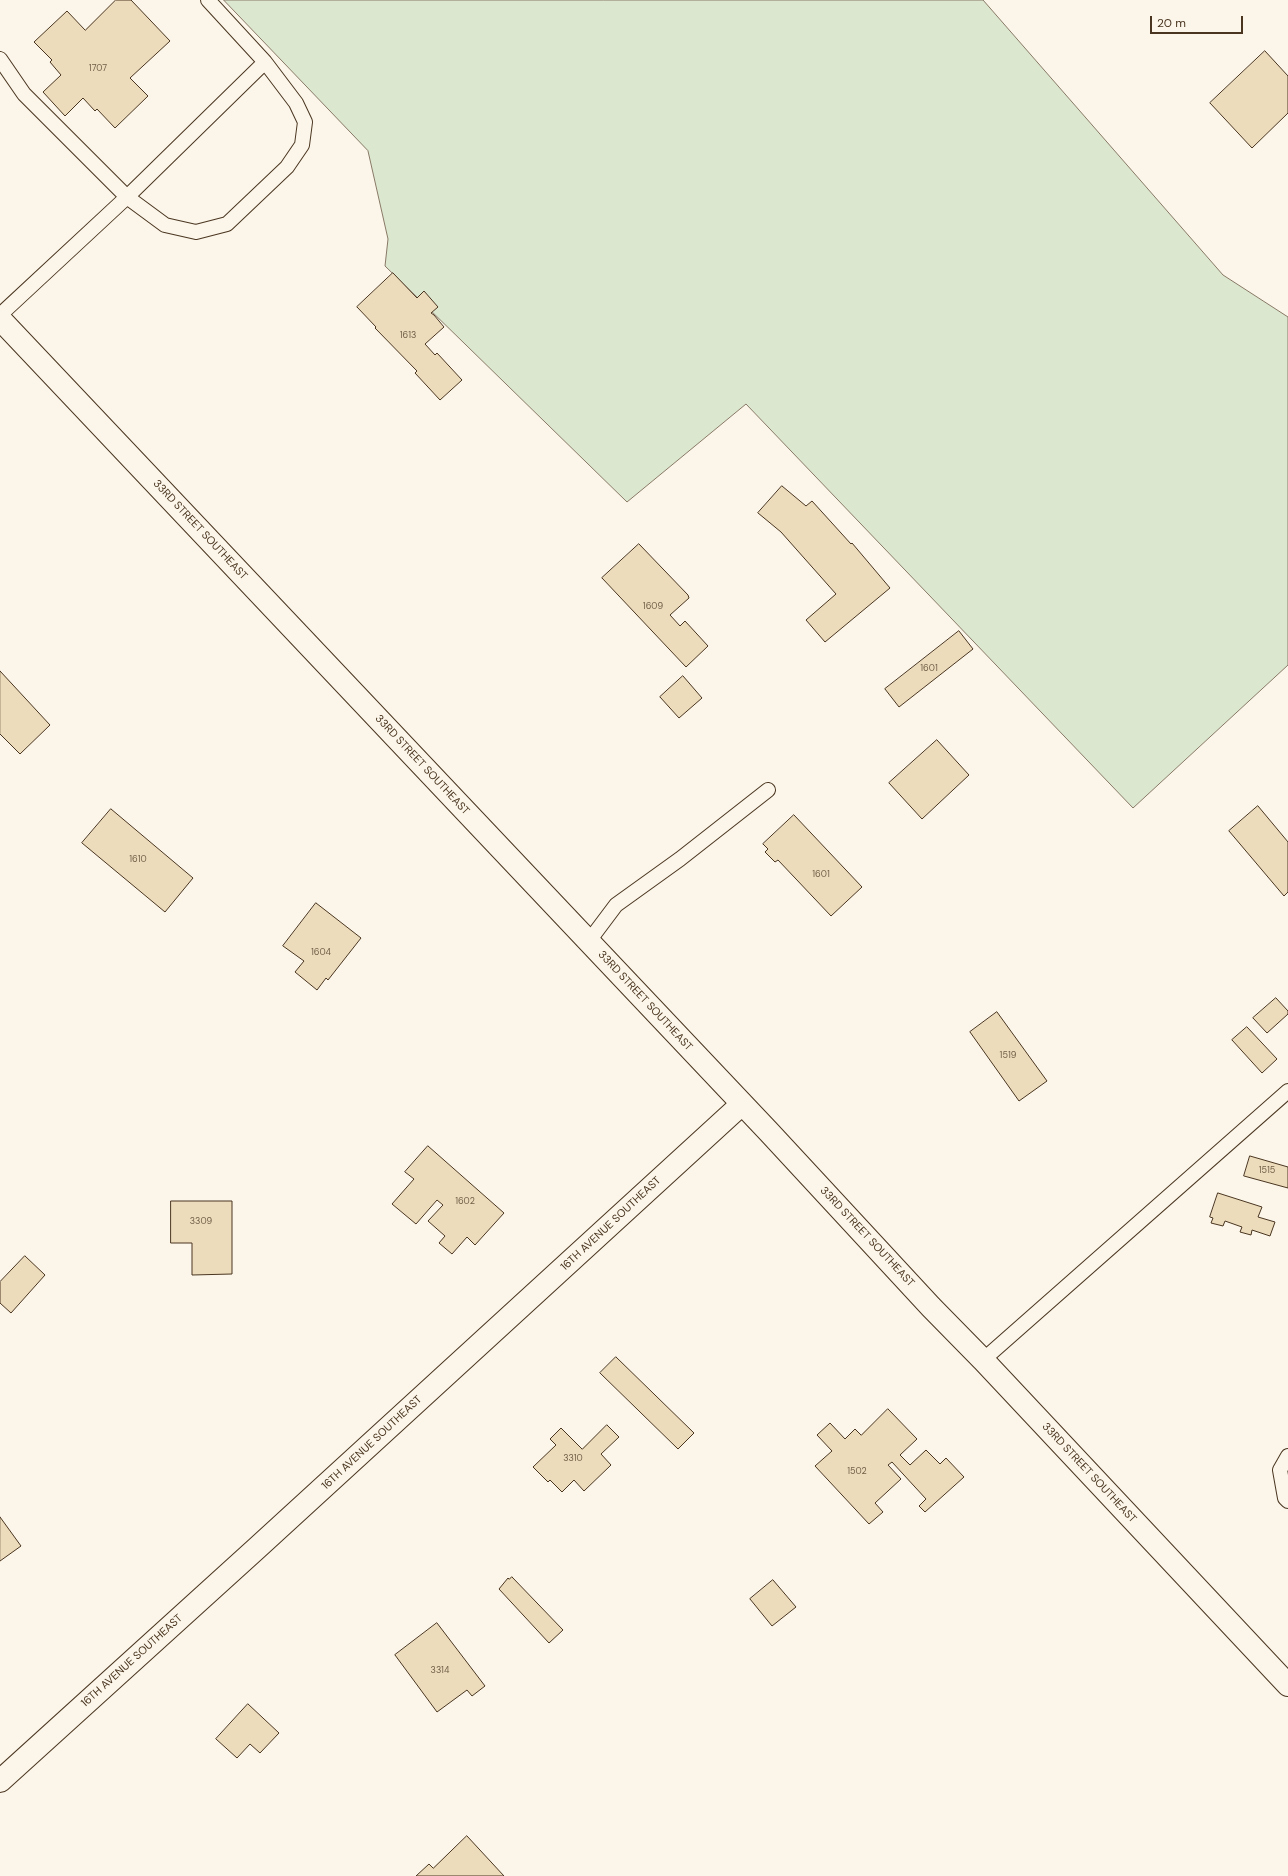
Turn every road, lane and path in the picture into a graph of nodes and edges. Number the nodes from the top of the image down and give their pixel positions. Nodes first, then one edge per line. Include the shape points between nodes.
1 (208, 0) edge
2 (0, 59) edge
3 (265, 62) junction
4 (127, 197) junction
5 (0, 315) edge
6 (0, 319) edge
7 (768, 790) dead end
8 (589, 941) junction
9 (1288, 1091) edge
10 (742, 1104) junction
11 (983, 1360) junction
12 (1288, 1456) edge
13 (1288, 1501) edge
14 (1288, 1685) edge
15 (0, 1781) edge

1 - 3 lane
2 - 4 lane via 24,94
3 - 4 lane
3 - 4 lane via 296,103 305,122 302,145 287,167 227,224 196,232 165,225
4 - 5 lane
6 - 8 street, 33RD STREET SOUTHEAST
7 - 8 lane via 616,905
8 - 10 street, 33RD STREET SOUTHEAST
9 - 11 lane
10 - 11 street, 33RD STREET SOUTHEAST
10 - 15 street, 16TH AVENUE SOUTHEAST
11 - 14 street, 33RD STREET SOUTHEAST
12 - 13 lane via 1280,1470 1285,1498

